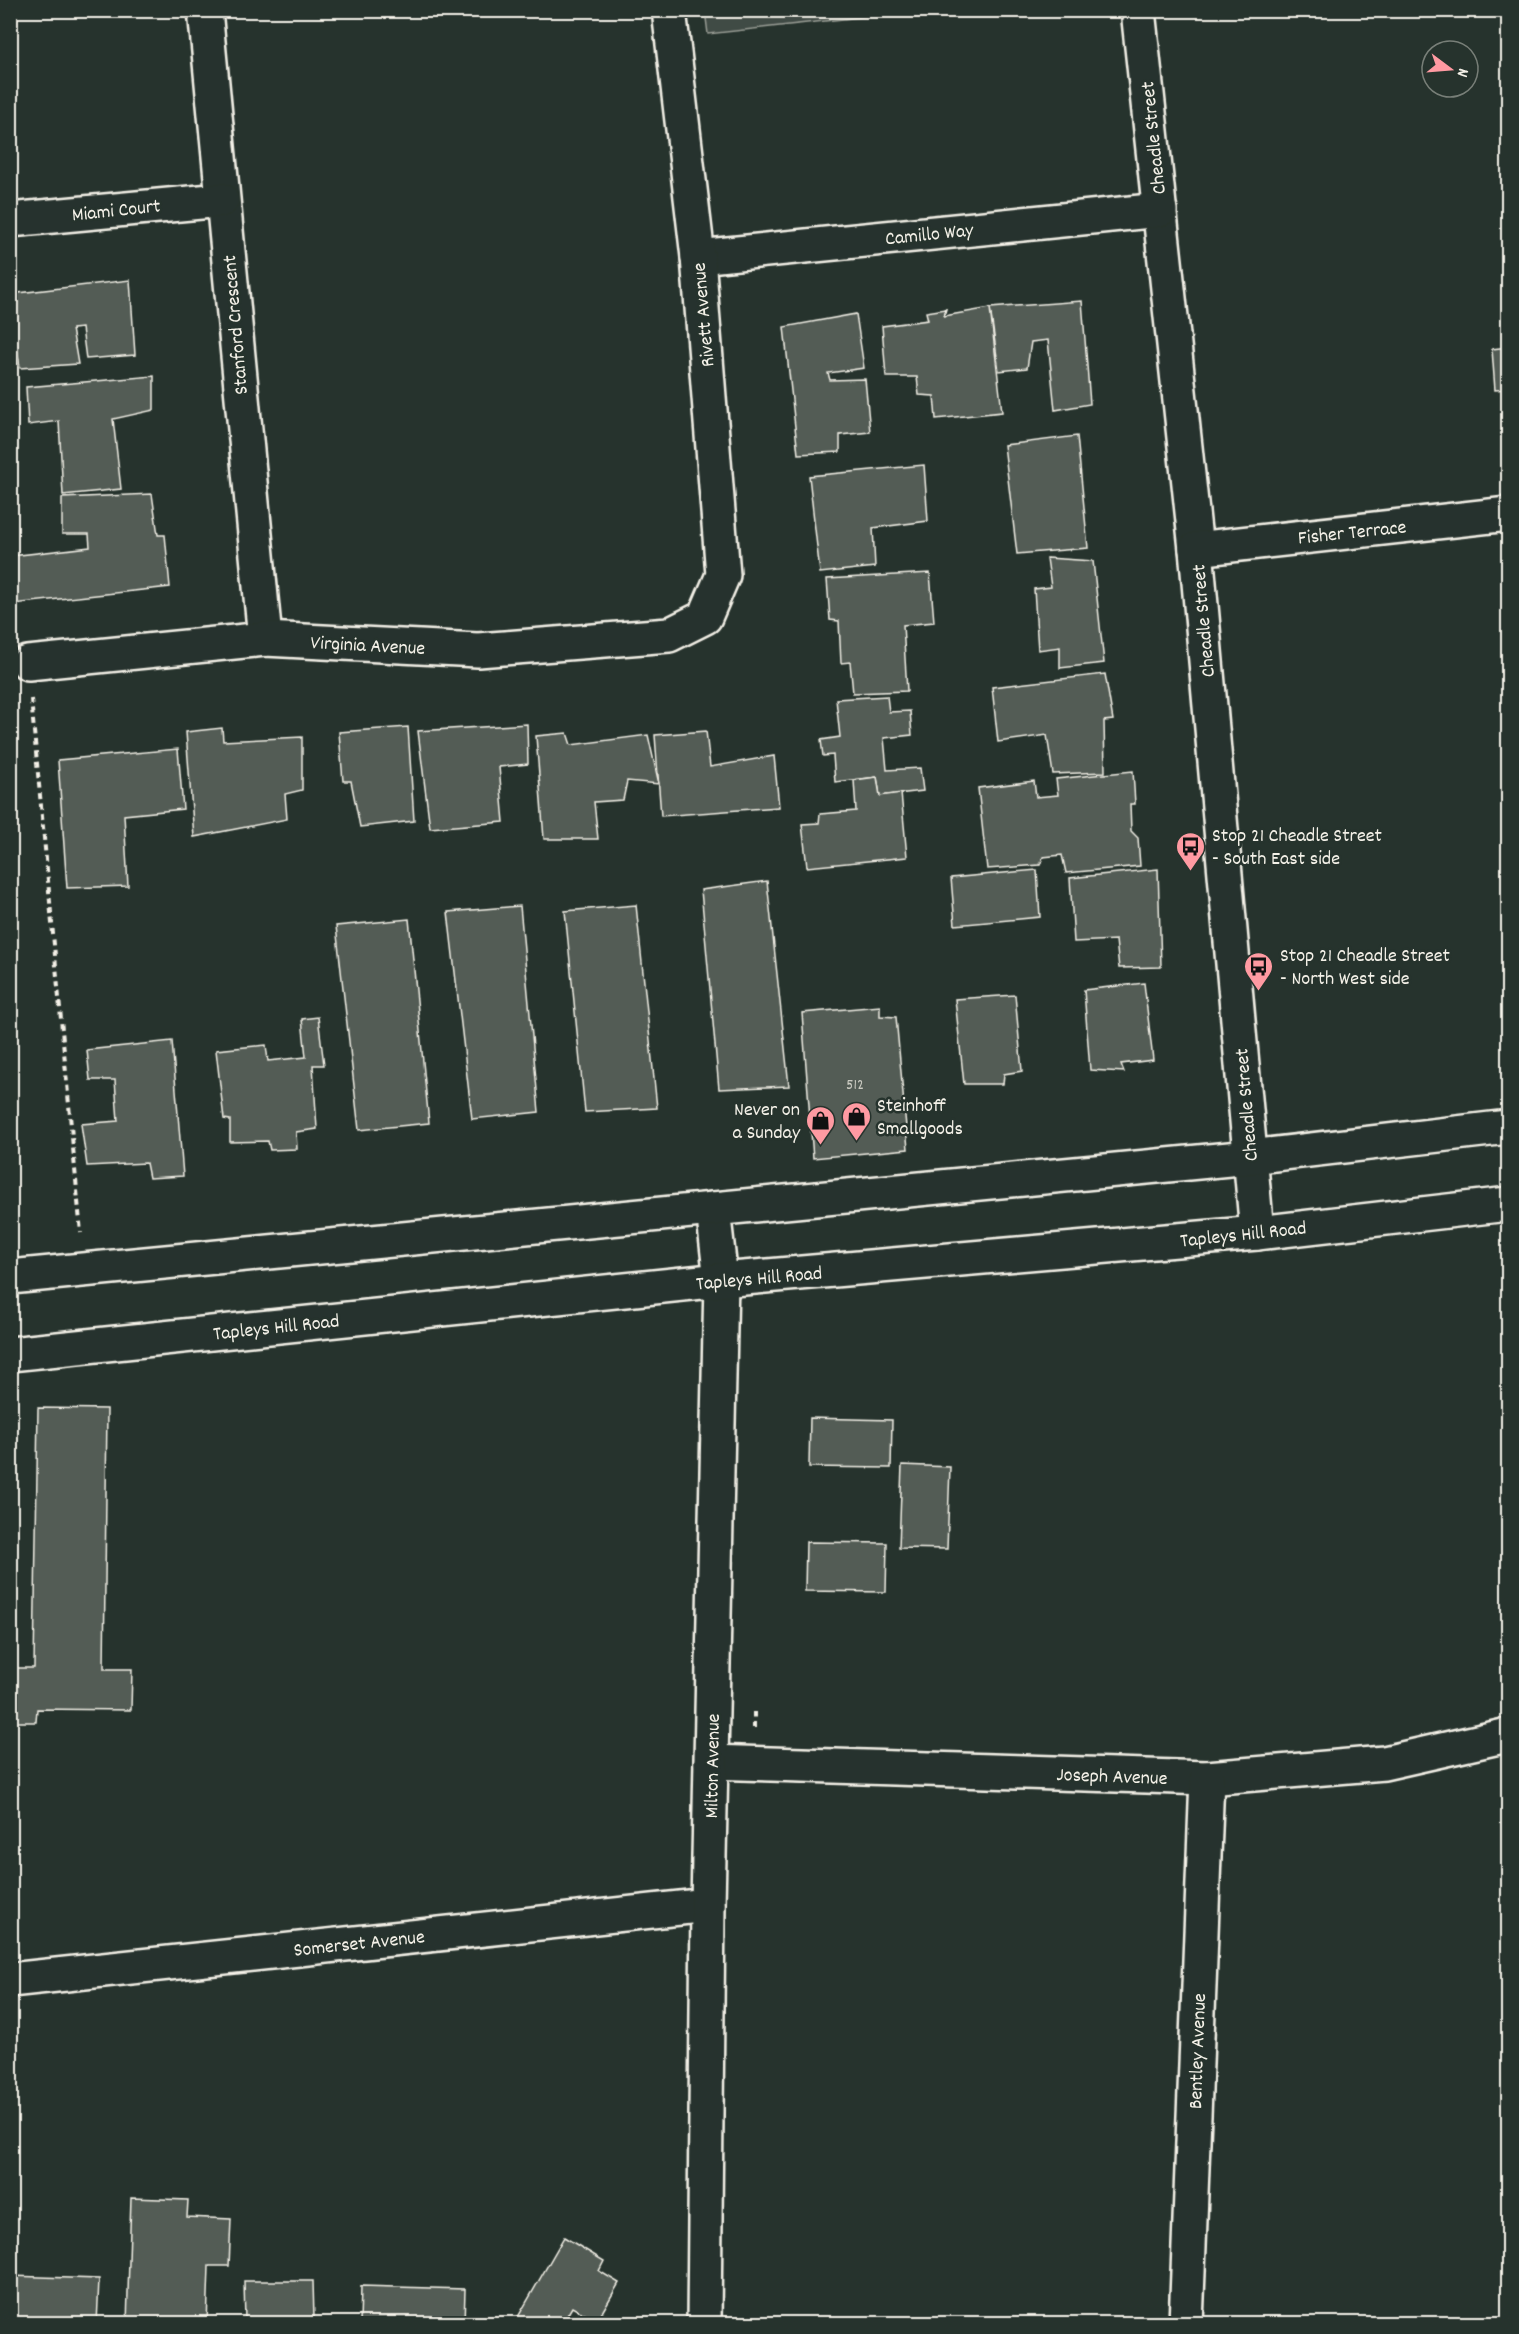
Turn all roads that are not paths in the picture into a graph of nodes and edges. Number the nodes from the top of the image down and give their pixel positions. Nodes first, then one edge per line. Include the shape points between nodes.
1 (205, 10) edge
2 (669, 10) edge
3 (1138, 10) edge
4 (222, 200) junction
5 (1160, 210) junction
6 (10, 220) edge
7 (698, 257) junction
8 (1509, 514) edge
9 (1196, 549) junction
10 (705, 617) joint
11 (265, 639) junction
12 (28, 663) road end
13 (1509, 1127) edge
14 (1250, 1157) junction
15 (1509, 1204) edge
16 (713, 1209) junction
17 (1257, 1233) junction
18 (10, 1277) edge
19 (721, 1280) junction
20 (10, 1354) edge
21 (1509, 1735) edge
22 (711, 1762) junction
23 (1207, 1778) junction
24 (708, 1905) junction
25 (10, 1980) edge
26 (704, 2324) edge
27 (1186, 2324) edge

1 - 4 street, Stanford Crescent
2 - 7 street, Rivett Avenue
3 - 5 street, Cheadle Street
4 - 6 street, Miami Court
4 - 11 street, Stanford Crescent
5 - 7 street, Camillo Way
5 - 9 street, Cheadle Street
7 - 10 street, Rivett Avenue via 723,575
8 - 9 street, Fisher Terrace
9 - 14 street, Cheadle Street
10 - 11 street, Virginia Avenue via 669,635 478,650
11 - 12 street, Virginia Avenue
13 - 14 street
14 - 16 street
14 - 17 street, Cheadle Street
15 - 17 street, Tapleys Hill Road
16 - 18 street
16 - 19 street, Milton Avenue
17 - 19 street, Tapleys Hill Road
19 - 20 street, Tapleys Hill Road
19 - 22 street, Milton Avenue
21 - 23 street, Joseph Avenue via 1384,1763
22 - 23 street, Joseph Avenue
22 - 24 street, Milton Avenue
23 - 27 street, Bentley Avenue
24 - 25 street, Somerset Avenue
24 - 26 street, Milton Avenue

